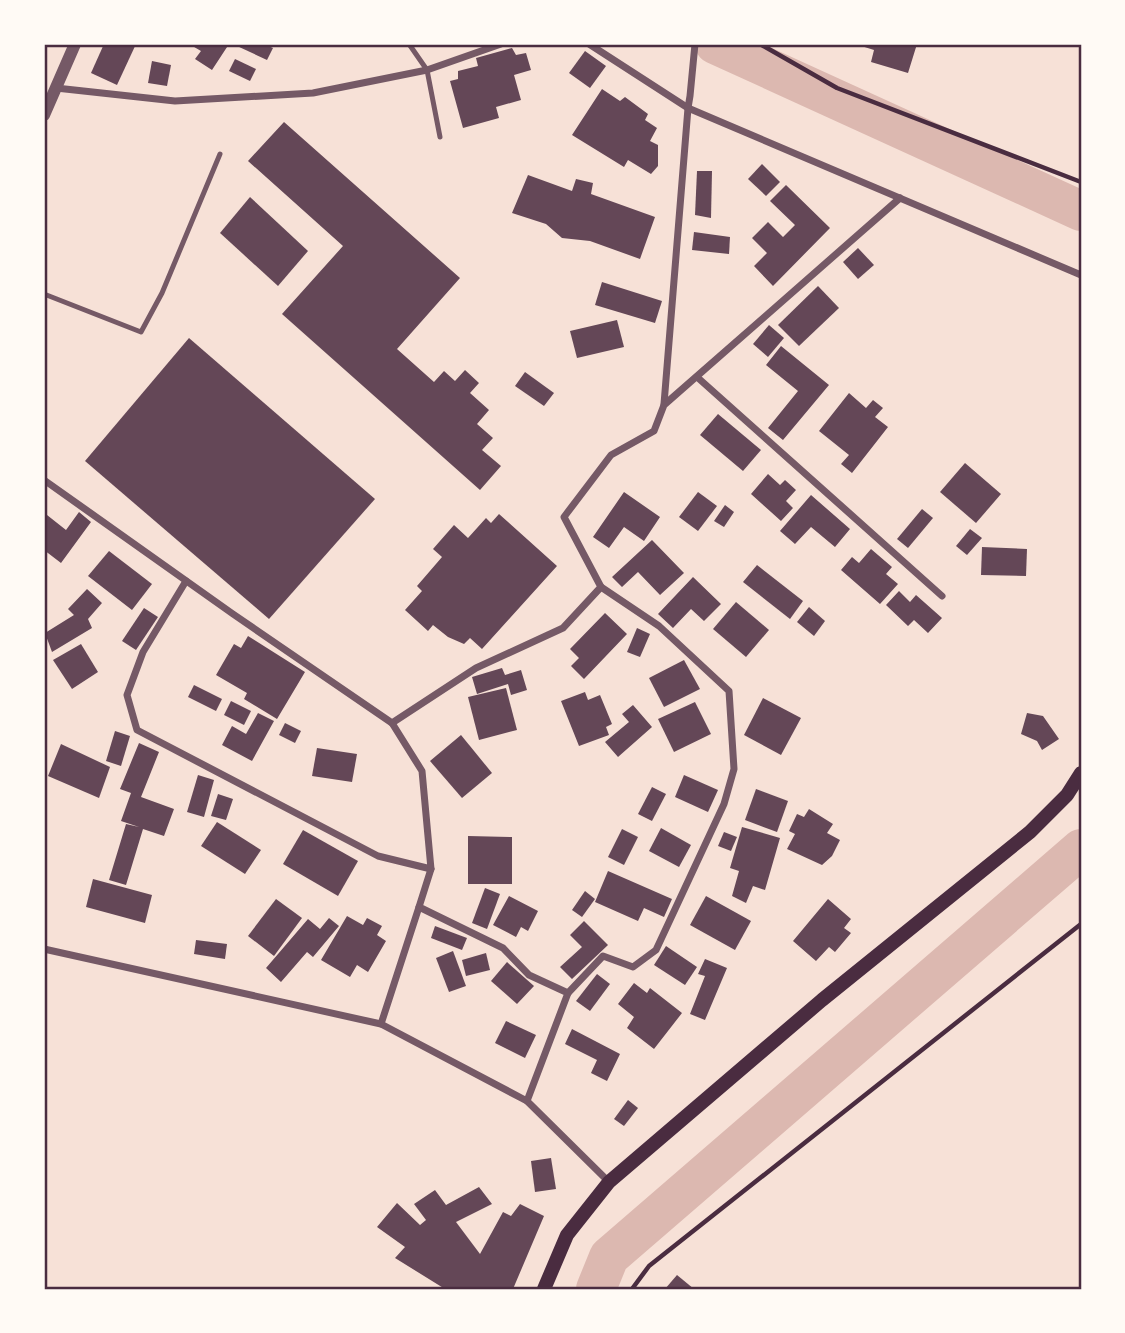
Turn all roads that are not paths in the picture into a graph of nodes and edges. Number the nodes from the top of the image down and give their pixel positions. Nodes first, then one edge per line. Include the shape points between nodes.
1 (75, 44) edge
2 (409, 44) edge
3 (500, 44) edge
4 (589, 44) edge
5 (695, 44) edge
6 (428, 69) junction
7 (56, 88) junction
8 (688, 108) junction
9 (44, 115) edge
10 (440, 137) dead end
11 (220, 154) dead end
12 (900, 198) junction
13 (1081, 275) edge
14 (44, 295) edge
15 (697, 377) junction
16 (664, 405) junction
17 (46, 481) edge
18 (44, 491) edge
19 (186, 581) junction
20 (601, 587) junction
21 (942, 596) dead end
22 (392, 723) junction
23 (1081, 773) edge
24 (431, 869) junction
25 (419, 907) junction
26 (44, 949) edge
27 (568, 993) junction
28 (381, 1024) junction
29 (527, 1101) junction
30 (609, 1182) junction
31 (544, 1289) edge

1 - 7 street
2 - 6 lane
3 - 6 street
4 - 8 street
5 - 8 street
6 - 7 street via 313,93 175,102
6 - 10 lane
7 - 9 street
8 - 12 street
8 - 16 street
11 - 14 lane via 141,332
12 - 13 street
12 - 15 street
15 - 16 street
15 - 21 street
16 - 20 street via 654,431 611,455 564,517
17 - 18 street
17 - 19 street
19 - 22 street
19 - 24 street via 143,652 127,695 137,730 378,856
20 - 22 street via 563,628 476,668
20 - 27 street via 659,626 729,691 734,769 724,804 656,950 633,967 603,956
22 - 24 street via 422,771
23 - 30 main road via 1067,795 1030,832 822,1000
24 - 25 street
25 - 27 street via 503,948 529,975
25 - 28 street
26 - 28 street
27 - 29 street
28 - 29 street
29 - 30 street
30 - 31 main road via 567,1235

